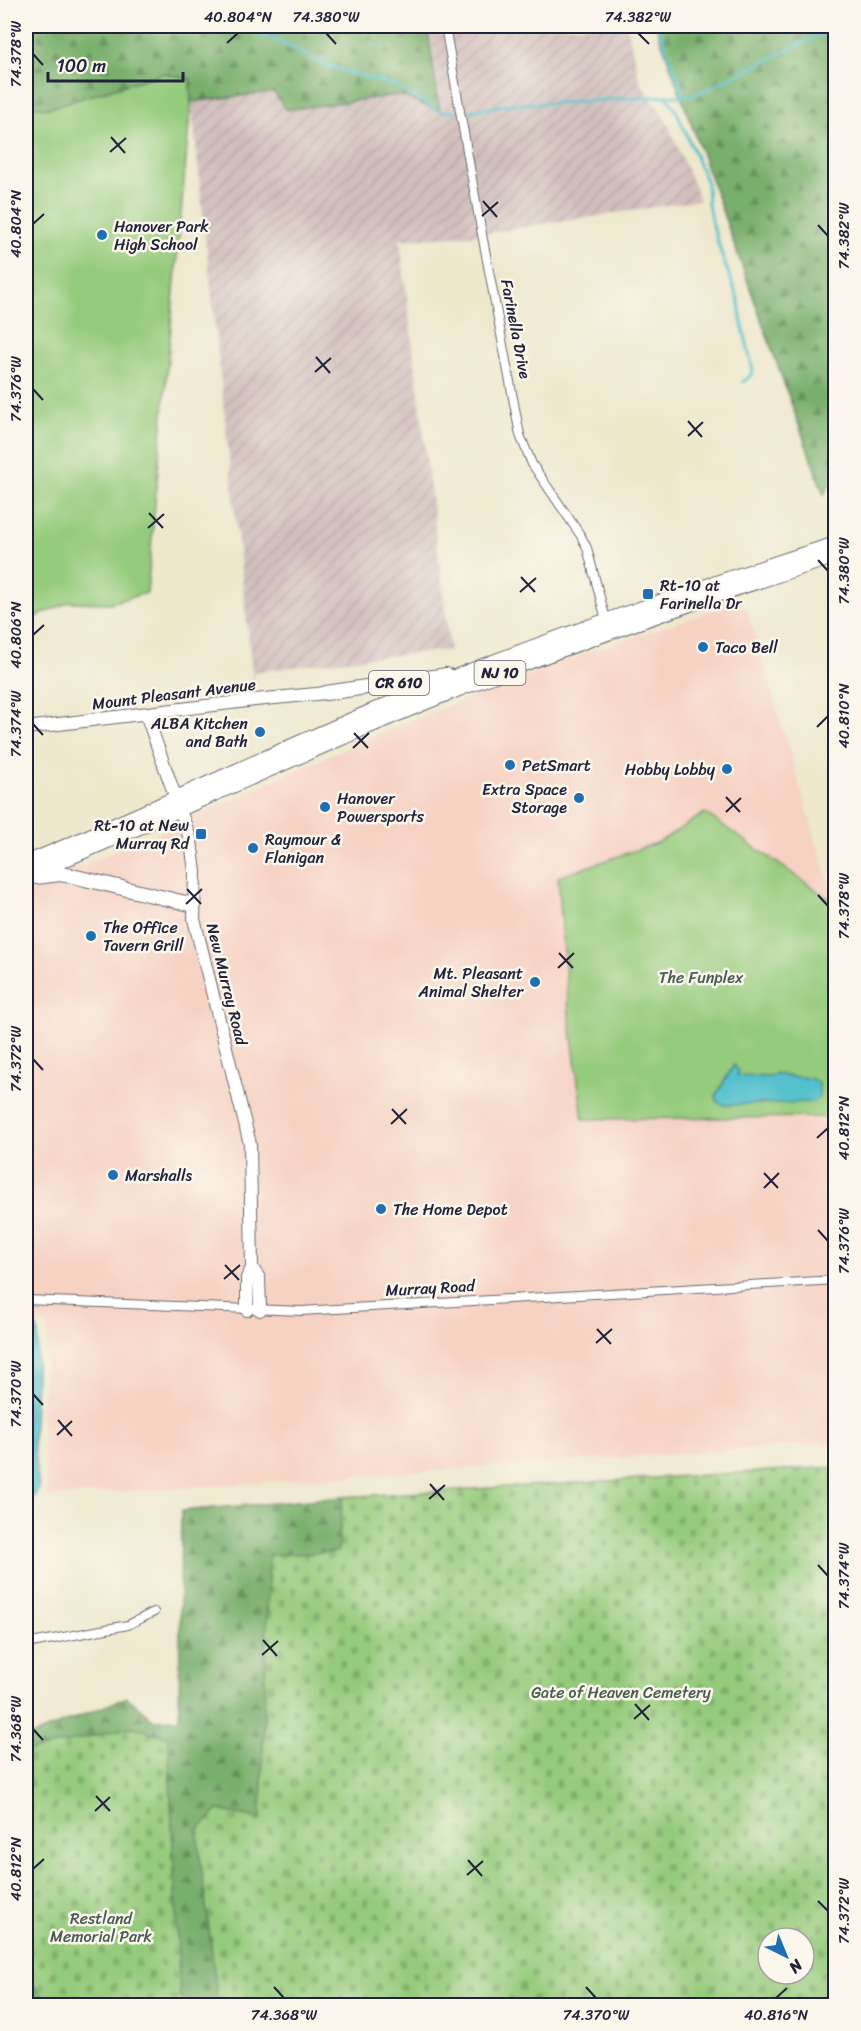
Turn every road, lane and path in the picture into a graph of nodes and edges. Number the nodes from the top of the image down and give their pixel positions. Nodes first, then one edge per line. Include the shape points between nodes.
1 (445, 26) edge
2 (836, 544) edge
3 (836, 556) edge
4 (606, 620) junction
5 (472, 671) junction
6 (326, 693) joint
7 (146, 714) junction
8 (26, 728) edge
9 (177, 805) junction
10 (26, 863) edge
11 (26, 878) edge
12 (194, 905) junction
13 (252, 1268) junction
14 (836, 1280) edge
15 (26, 1300) edge
16 (247, 1310) junction
17 (260, 1310) junction
18 (154, 1612) dead end
19 (26, 1644) edge

1 - 4 street, Farinella Drive via 520,435 532,464 587,548
2 - 4 main road, NJ 10
3 - 9 main road, NJ 10 via 694,602 504,671
4 - 5 main road, NJ 10
5 - 6 main road, CR 610
5 - 9 main road, NJ 10 via 340,726
6 - 7 street, Mount Pleasant Avenue / CR 610
7 - 8 street, Mount Pleasant Avenue / CR 610
7 - 9 street, New Murray Road
9 - 10 main road, NJ 10
9 - 11 main road, NJ 10
9 - 12 street, New Murray Road via 192,849
11 - 12 main road via 72,876
12 - 13 street, New Murray Road via 194,919 250,1144
13 - 16 street, New Murray Road via 247,1278
13 - 17 street, New Murray Road via 259,1278
14 - 17 street, Murray Road via 301,1311
15 - 16 street, Murray Road
16 - 17 street, Murray Road
18 - 19 street via 128,1625

